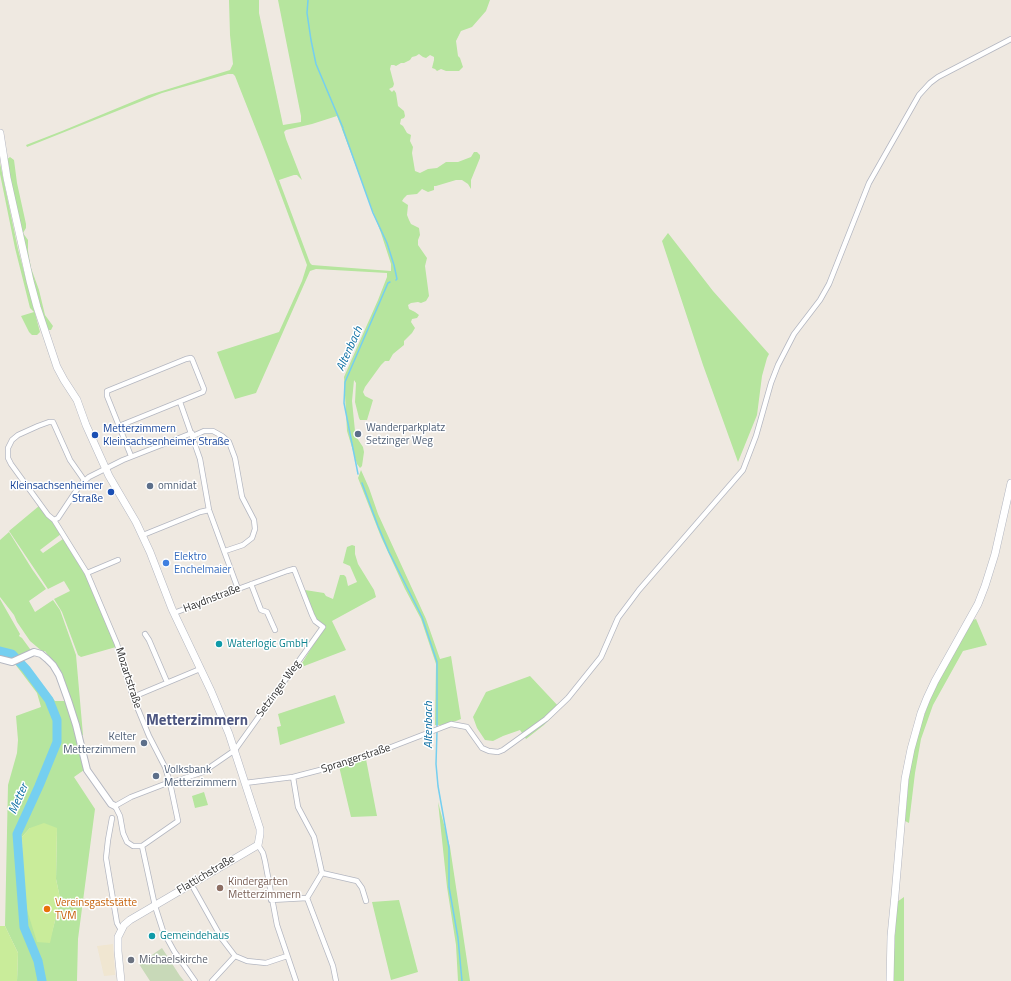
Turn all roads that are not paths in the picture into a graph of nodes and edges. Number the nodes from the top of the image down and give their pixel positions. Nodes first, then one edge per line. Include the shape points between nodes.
1 (1011, 39) edge
2 (0, 133) edge
3 (180, 402) junction
4 (119, 426) junction
5 (193, 435) junction
6 (132, 456) junction
7 (106, 469) junction
8 (84, 480) junction
9 (1011, 483) edge
10 (209, 510) junction
11 (54, 520) junction
12 (143, 535) junction
13 (225, 551) junction
14 (118, 560) dead end
15 (87, 573) junction
16 (251, 584) junction
17 (238, 589) junction
18 (174, 613) junction
19 (323, 627) joint
20 (275, 630) dead end
21 (145, 634) dead end
22 (0, 659) edge
23 (200, 669) junction
24 (167, 682) junction
25 (134, 697) junction
26 (235, 750) junction
27 (293, 777) junction
28 (170, 783) junction
29 (245, 783) junction
30 (115, 806) junction
31 (112, 818) dead end
32 (258, 845) junction
33 (142, 846) junction
34 (322, 873) junction
35 (194, 889) dead end
36 (307, 898) junction
37 (271, 900) junction
38 (366, 901) dead end
39 (155, 906) junction
40 (121, 930) junction
41 (235, 956) junction
42 (287, 956) junction
43 (121, 981) edge
44 (195, 981) edge
45 (212, 981) edge
46 (296, 981) edge
47 (336, 981) edge
48 (890, 981) edge

1 - 27 street, Sprangerstraße via 938,77 919,95 869,183 829,284 794,334 778,365 756,436 742,470 639,590 618,618 601,657 568,698 546,720 503,750 493,752 482,748 467,727 451,724 381,751
2 - 7 main road via 7,178 37,307 57,367 77,400
3 - 4 street
3 - 4 street via 204,391 191,358 107,390
3 - 5 street
4 - 6 street
5 - 6 street
5 - 10 street
5 - 13 street via 213,431 228,442 235,458 242,497 254,520 252,538
6 - 7 street
7 - 8 street
7 - 12 main road
8 - 11 street
8 - 11 street, Mozartstraße via 70,460 53,422 38,426 12,440 7,454 11,464
9 - 48 main road via 985,586 978,604 927,698 911,749 905,779 891,936
10 - 12 street
10 - 13 street
11 - 15 street, Mozartstraße
12 - 18 main road
13 - 17 street
14 - 15 street
15 - 25 street, Mozartstraße via 117,644
16 - 17 street, Haydnstraße
16 - 19 street, Haydnstraße via 294,569 312,615
16 - 20 street, Haydnstraße via 261,610 267,612
17 - 18 street, Haydnstraße
18 - 23 main road
19 - 26 street, Setzinger Weg
21 - 24 street
22 - 30 street via 12,662 34,652 47,658 59,676 76,725 87,770
23 - 24 street
23 - 26 main road
24 - 25 street
25 - 28 street, Mozartstraße via 149,736 166,767
26 - 28 street via 203,772
26 - 29 main road
27 - 29 street, Sprangerstraße
27 - 34 street via 298,807 314,837
28 - 30 street via 131,796
28 - 33 street, Mozartstraße via 178,821
29 - 32 main road via 260,829
30 - 33 street via 127,842 133,846
31 - 40 street via 106,858 117,923
32 - 37 street via 265,861
32 - 39 main road, Flattichstraße
33 - 39 street
34 - 36 street
34 - 38 street via 357,881
35 - 41 street via 222,939
36 - 37 street
36 - 47 street via 333,966
37 - 42 street
39 - 40 main road, Flattichstraße via 130,920
39 - 44 street via 163,931
40 - 43 main road via 118,951
41 - 42 street via 247,961 266,963
41 - 45 street
42 - 46 street

